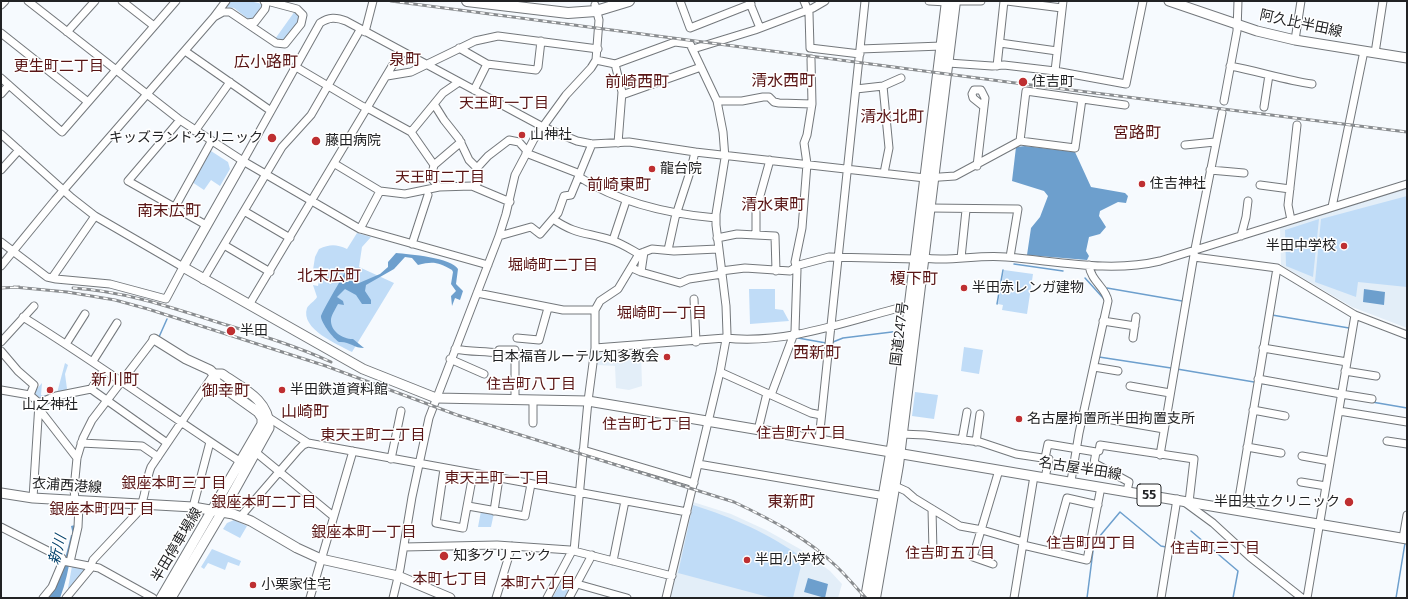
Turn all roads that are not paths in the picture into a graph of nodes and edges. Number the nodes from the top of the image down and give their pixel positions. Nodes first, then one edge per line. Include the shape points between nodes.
1 (5, 1) edge
2 (28, 1) edge
3 (95, 1) edge
4 (122, 1) edge
5 (176, 1) edge
6 (226, 1) edge
7 (264, 1) edge
8 (267, 1) edge
9 (373, 1) edge
10 (467, 1) edge
11 (519, 1) edge
12 (608, 1) edge
13 (629, 1) edge
14 (680, 1) edge
15 (804, 1) edge
16 (825, 1) edge
17 (865, 1) edge
18 (928, 1) edge
19 (951, 1) edge
20 (981, 1) edge
21 (1004, 1) edge
22 (1007, 1) edge
23 (1143, 1) edge
24 (1169, 1) edge
25 (1238, 1) edge
26 (1301, 1) edge
27 (1383, 1) edge
28 (750, 3) edge
29 (1, 4) edge
30 (1063, 5) edge
31 (596, 8) junction
32 (808, 10) junction
33 (214, 17) junction
34 (247, 23) junction
35 (1237, 24) junction
36 (154, 26) junction
37 (760, 28) junction
38 (362, 31) junction
39 (68, 32) junction
40 (1, 34) edge
41 (1296, 40) junction
42 (541, 41) junction
43 (1000, 43) junction
44 (942, 46) junction
45 (459, 48) junction
46 (598, 49) junction
47 (693, 49) junction
48 (185, 51) junction
49 (401, 51) junction
50 (1057, 51) junction
51 (1364, 51) junction
52 (860, 52) junction
53 (1375, 52) junction
54 (1407, 58) edge
55 (811, 59) dead end
56 (596, 60) junction
57 (948, 63) junction
58 (425, 64) junction
59 (487, 64) junction
60 (615, 64) junction
61 (997, 66) junction
62 (1230, 66) junction
63 (296, 67) junction
64 (701, 67) junction
65 (116, 71) junction
66 (1054, 71) junction
67 (1269, 75) junction
68 (387, 76) junction
69 (1, 78) edge
70 (901, 78) dead end
71 (230, 82) junction
72 (459, 82) junction
73 (1312, 84) dead end
74 (9, 85) junction
75 (328, 86) junction
76 (882, 86) junction
77 (856, 89) junction
78 (474, 90) junction
79 (1, 94) edge
80 (147, 95) junction
81 (622, 95) junction
82 (1082, 99) junction
83 (716, 101) junction
84 (1224, 101) dead end
85 (88, 102) junction
86 (434, 104) junction
87 (812, 104) junction
88 (1125, 105) dead end
89 (983, 106) dead end
90 (1264, 107) dead end
91 (368, 109) junction
92 (271, 111) junction
93 (1222, 113) dead end
94 (180, 120) junction
95 (1297, 125) dead end
96 (543, 126) junction
97 (195, 131) junction
98 (411, 132) junction
99 (1, 134) edge
100 (1020, 141) junction
101 (211, 142) junction
102 (461, 142) junction
103 (1215, 142) junction
104 (618, 143) junction
105 (592, 144) junction
106 (1185, 145) dead end
107 (19, 150) junction
108 (527, 152) junction
109 (694, 152) junction
110 (724, 155) junction
111 (770, 160) junction
112 (243, 161) junction
113 (335, 164) junction
114 (807, 164) junction
115 (434, 165) junction
116 (976, 166) junction
117 (477, 168) junction
118 (848, 168) junction
119 (1, 170) edge
120 (1210, 170) junction
121 (884, 173) junction
122 (1244, 173) dead end
123 (266, 174) junction
124 (580, 175) junction
125 (930, 177) junction
126 (1407, 184) edge
127 (1260, 185) dead end
128 (439, 187) junction
129 (475, 187) junction
130 (1290, 189) junction
131 (63, 190) junction
132 (380, 191) junction
133 (428, 195) dead end
134 (312, 201) junction
135 (626, 201) junction
136 (1248, 201) dead end
137 (510, 202) junction
138 (175, 207) junction
139 (1332, 207) junction
140 (930, 208) junction
141 (966, 210) junction
142 (244, 211) junction
143 (676, 213) junction
144 (95, 216) junction
145 (716, 218) junction
146 (553, 219) junction
147 (1291, 220) junction
148 (206, 225) junction
149 (360, 229) junction
150 (756, 235) junction
151 (499, 236) junction
152 (1240, 236) junction
153 (290, 238) junction
154 (717, 238) junction
155 (613, 240) junction
156 (1, 242) edge
157 (412, 244) junction
158 (224, 245) junction
159 (718, 249) junction
160 (668, 250) junction
161 (14, 251) junction
162 (642, 253) junction
163 (1194, 253) junction
164 (838, 257) junction
165 (1010, 257) junction
166 (920, 258) junction
167 (961, 258) junction
168 (488, 265) junction
169 (1089, 265) junction
170 (1, 266) edge
171 (183, 267) junction
172 (796, 267) junction
173 (632, 268) junction
174 (1276, 268) junction
175 (776, 271) junction
176 (270, 272) junction
177 (641, 272) junction
178 (721, 273) junction
179 (52, 278) junction
180 (203, 280) junction
181 (477, 293) junction
182 (694, 299) dead end
183 (249, 305) junction
184 (910, 305) junction
185 (34, 306) dead end
186 (548, 308) junction
187 (595, 310) junction
188 (85, 314) dead end
189 (1355, 315) junction
190 (24, 317) junction
191 (1136, 317) dead end
192 (1103, 321) junction
193 (117, 323) dead end
194 (830, 326) junction
195 (1135, 326) junction
196 (794, 335) junction
197 (1407, 335) edge
198 (517, 338) dead end
199 (725, 338) junction
200 (1133, 338) dead end
201 (154, 339) joint
202 (1, 342) edge
203 (696, 342) junction
204 (66, 344) junction
205 (596, 348) junction
206 (1264, 348) junction
207 (455, 349) junction
208 (1, 351) edge
209 (450, 360) junction
210 (93, 361) junction
211 (1347, 362) junction
212 (1094, 367) junction
213 (104, 370) junction
214 (1118, 371) dead end
215 (1345, 371) junction
216 (720, 372) junction
217 (214, 374) junction
218 (484, 374) dead end
219 (1376, 376) dead end
220 (1258, 379) junction
221 (121, 382) junction
222 (1130, 386) dead end
223 (91, 389) junction
224 (1, 390) edge
225 (1170, 393) junction
226 (769, 394) junction
227 (1341, 394) junction
228 (30, 395) junction
229 (436, 398) junction
230 (515, 399) junction
231 (1372, 399) dead end
232 (533, 400) junction
233 (107, 401) junction
234 (588, 401) junction
235 (39, 406) junction
236 (1253, 410) junction
237 (401, 411) dead end
238 (1339, 411) junction
239 (258, 412) junction
240 (966, 412) dead end
241 (980, 414) dead end
242 (821, 415) junction
243 (1083, 415) junction
244 (1284, 416) dead end
245 (269, 418) junction
246 (182, 421) junction
247 (708, 421) junction
248 (1407, 422) edge
249 (533, 423) dead end
250 (1164, 429) junction
251 (758, 430) junction
252 (901, 434) junction
253 (819, 440) junction
254 (962, 440) junction
255 (1387, 441) dead end
256 (210, 442) junction
257 (976, 442) junction
258 (81, 443) junction
259 (167, 443) junction
260 (308, 443) junction
261 (1407, 444) edge
262 (1247, 447) junction
263 (253, 449) junction
264 (1076, 449) junction
265 (583, 450) junction
266 (352, 451) junction
267 (895, 452) junction
268 (1096, 452) junction
269 (1281, 453) dead end
270 (1160, 455) junction
271 (1302, 456) dead end
272 (158, 457) junction
273 (77, 458) junction
274 (1045, 458) junction
275 (391, 459) junction
276 (1330, 461) junction
277 (244, 464) junction
278 (418, 464) junction
279 (698, 464) junction
280 (444, 468) junction
281 (999, 470) junction
282 (279, 471) junction
283 (474, 474) junction
284 (1034, 476) junction
285 (499, 478) junction
286 (1045, 478) junction
287 (1071, 482) junction
288 (1301, 482) dead end
289 (694, 483) junction
290 (531, 484) junction
291 (895, 486) junction
292 (1326, 486) junction
293 (1101, 487) junction
294 (1127, 491) junction
295 (1, 492) edge
296 (579, 492) junction
297 (885, 496) junction
298 (33, 498) junction
299 (76, 500) junction
300 (1182, 500) junction
301 (625, 501) junction
302 (142, 505) junction
303 (1098, 505) junction
304 (468, 506) junction
305 (194, 507) junction
306 (932, 509) junction
307 (494, 510) junction
308 (1237, 510) junction
309 (218, 511) junction
310 (687, 512) junction
311 (1407, 515) edge
312 (241, 516) junction
313 (333, 516) junction
314 (1319, 524) junction
315 (1, 527) edge
316 (982, 530) junction
317 (1405, 538) edge
318 (1023, 543) junction
319 (512, 546) junction
320 (404, 547) junction
321 (573, 551) junction
322 (933, 552) dead end
323 (1052, 552) junction
324 (592, 555) junction
325 (321, 559) junction
326 (67, 561) junction
327 (613, 561) junction
328 (993, 564) dead end
329 (92, 565) junction
330 (398, 576) junction
331 (672, 576) junction
332 (577, 584) junction
333 (603, 595) edge
334 (43, 598) edge
335 (66, 598) edge
336 (153, 598) edge
337 (161, 598) edge
338 (171, 598) edge
339 (310, 598) edge
340 (393, 598) edge
341 (450, 598) edge
342 (496, 598) edge
343 (548, 598) edge
344 (569, 598) edge
345 (628, 598) edge
346 (666, 598) edge
347 (866, 598) edge
348 (875, 598) edge
349 (1014, 598) edge
350 (1161, 598) edge
351 (1302, 598) edge
352 (1307, 598) edge

1 - 29 street
2 - 39 street
3 - 39 street
4 - 36 street
5 - 36 street
6 - 33 street
7 - 34 street via 265,9 255,22
8 - 34 street via 296,9 303,15 301,24 289,42 276,43
9 - 38 street
10 - 31 highway via 550,12
11 - 31 highway
12 - 31 highway
13 - 31 highway
14 - 28 street via 690,28
15 - 32 street
16 - 32 street
17 - 52 street
18 - 19 street
19 - 20 street
19 - 44 highway, 国道247号
19 - 57 highway, 国道247号
21 - 43 street
22 - 30 street
23 - 66 street via 1126,84
24 - 35 main road, 阿久比半田線
25 - 35 street
26 - 41 street
27 - 53 street
28 - 37 street
30 - 50 street
31 - 46 street via 599,20
32 - 37 street
32 - 52 street via 811,26 810,48
33 - 34 street via 223,12 230,12
33 - 48 street
35 - 41 main road, 阿久比半田線
35 - 62 street
36 - 65 street
37 - 47 street
38 - 49 street
38 - 63 street via 340,18 326,19 320,23
38 - 75 street
39 - 65 street
40 - 85 street
41 - 51 main road, 阿久比半田線
42 - 45 street via 498,36
42 - 46 street
42 - 59 street via 536,70
43 - 50 street
43 - 61 street
44 - 52 street
44 - 125 highway, 国道247号
45 - 58 street
45 - 59 street
46 - 56 street
47 - 60 street via 690,44 675,42
47 - 64 street
48 - 71 street
48 - 80 street
49 - 58 street
49 - 68 street
50 - 66 street
51 - 53 main road, 阿久比半田線
51 - 139 street
52 - 77 street
53 - 54 main road, 阿久比半田線
55 - 87 street
56 - 60 street
56 - 96 street
57 - 61 street
57 - 125 highway, 国道247号
58 - 68 street via 411,72
58 - 72 street
59 - 78 street
60 - 81 street
61 - 66 street
62 - 67 street
62 - 84 street
63 - 75 street
63 - 92 street
64 - 81 street
64 - 83 street
65 - 80 street
65 - 85 street
67 - 73 street
67 - 90 street
68 - 91 street
69 - 74 street
70 - 76 street
71 - 92 street
71 - 97 street
72 - 78 street
72 - 86 street via 443,93
74 - 79 street
74 - 85 street via 62,132
75 - 91 street
75 - 123 street via 311,115 282,147
76 - 77 street
76 - 121 street via 889,148
77 - 118 street
78 - 96 street
80 - 94 street
80 - 131 street
81 - 104 street
82 - 88 street
82 - 100 street via 1075,148
82 - 100 street via 1026,92
83 - 87 street via 769,97 779,103
83 - 110 street via 723,132
86 - 98 street
86 - 102 street
87 - 114 street via 804,143
89 - 116 street
91 - 98 street
91 - 113 street
92 - 112 street
93 - 103 street
94 - 97 street
94 - 138 street via 128,180
95 - 130 street
96 - 105 street via 577,141
96 - 108 street
97 - 101 street
98 - 115 street
99 - 107 street
100 - 116 street
101 - 112 street
101 - 138 street
102 - 115 street
102 - 117 street via 469,160
103 - 106 street
103 - 120 street
104 - 105 street
104 - 109 street via 628,142
105 - 124 street
107 - 119 street
107 - 131 street
108 - 117 street via 519,142 509,140
108 - 124 street
108 - 137 street via 515,175
109 - 110 street
109 - 143 street
110 - 111 street
110 - 145 street
111 - 114 street
111 - 150 street via 756,210
112 - 123 street
112 - 148 main road
113 - 132 street
113 - 134 street
114 - 118 street
114 - 172 street via 804,216 796,254
115 - 128 street via 431,178
116 - 125 street via 955,176
117 - 129 street via 479,180
118 - 121 street
118 - 164 street
120 - 122 street
120 - 163 street
121 - 125 street
123 - 134 street
123 - 142 street
124 - 135 street via 599,189
124 - 146 street via 571,195 564,196
125 - 140 highway, 国道247号
125 - 166 highway, 国道247号
126 - 139 street
127 - 130 street
128 - 129 street
128 - 132 street via 405,194
129 - 137 street
130 - 147 street via 1288,205
131 - 144 street
131 - 161 street
132 - 149 street
133 - 157 street
134 - 149 street
134 - 153 street
135 - 143 street
135 - 155 street
136 - 152 street
137 - 151 street
138 - 148 street
139 - 147 street
140 - 141 street
140 - 166 highway, 国道247号
141 - 165 street via 1018,209
141 - 167 street
142 - 153 street
142 - 158 street
143 - 145 street
143 - 160 street
144 - 171 street
144 - 179 street
145 - 154 street
146 - 151 street via 540,234 531,228
146 - 155 street via 575,232
147 - 152 street
148 - 171 main road
149 - 157 street
150 - 154 street via 737,234
150 - 175 street via 775,236
151 - 168 street
152 - 163 street
153 - 176 street
154 - 159 street
155 - 162 street
156 - 161 street
157 - 168 street
158 - 176 street
158 - 180 street
159 - 160 street via 690,252
159 - 178 street
160 - 162 street via 652,249
161 - 170 street
161 - 179 street via 47,277
162 - 173 street
162 - 177 street
163 - 169 street via 1142,265
163 - 174 street
163 - 225 street
164 - 166 street
164 - 172 street via 814,260
164 - 194 street
165 - 167 street
165 - 169 street
166 - 167 street
166 - 184 highway, 国道247号
166 - 252 highway, 国道247号
168 - 181 street
169 - 192 street via 1092,278 1108,299
171 - 179 street via 166,299 110,284
171 - 180 main road
172 - 175 street via 790,271
172 - 196 street
173 - 177 street
173 - 187 street via 618,289 600,301
174 - 189 street
174 - 206 street
175 - 178 street via 745,268
176 - 183 street
177 - 178 street via 680,283
178 - 199 street via 726,306
180 - 183 main road
181 - 186 street
181 - 207 street
182 - 203 street
183 - 229 main road via 363,369
184 - 194 street
184 - 267 highway, 国道247号
185 - 190 street
186 - 187 street
186 - 198 street via 539,340
187 - 205 street
188 - 204 street
189 - 197 street
189 - 211 street
190 - 202 street
190 - 204 street
191 - 195 street
192 - 195 street
192 - 212 street
193 - 210 street
194 - 196 street
194 - 242 street
195 - 200 street
196 - 199 street
196 - 226 street
199 - 203 street
199 - 216 street
201 - 217 main road
201 - 221 street
203 - 205 street
204 - 210 street
205 - 234 street
206 - 211 street
206 - 220 street
207 - 209 street
207 - 230 street via 476,353 515,350
208 - 228 street via 34,385
209 - 218 street
209 - 229 street
210 - 213 street
211 - 215 street
212 - 214 street
212 - 243 street
213 - 221 street
213 - 223 street
215 - 219 street
215 - 227 street
216 - 226 street
216 - 247 street
217 - 239 main road via 216,382
217 - 245 main road via 222,374 256,399 267,410
217 - 246 street
220 - 227 street
220 - 236 street
221 - 233 street
221 - 246 street
222 - 225 street
223 - 233 street
223 - 235 street via 56,396
224 - 228 street
225 - 250 street
226 - 242 street
226 - 251 street
227 - 231 street
227 - 238 street
228 - 235 street
229 - 230 main road, 名古屋半田線
229 - 278 street
230 - 232 main road, 名古屋半田線
232 - 234 main road, 名古屋半田線
232 - 249 street
233 - 258 street via 92,420
233 - 259 street
234 - 247 main road, 名古屋半田線
234 - 265 street
235 - 273 street
235 - 298 street
236 - 244 street
236 - 262 street
237 - 275 street
238 - 248 street
238 - 276 street
239 - 245 street
239 - 263 main road, 半田停車場線 via 262,424
240 - 254 street
241 - 257 street
242 - 253 street
243 - 250 street
243 - 264 street
245 - 260 street
245 - 263 main road, 半田停車場線 via 269,428
246 - 256 street via 184,426
246 - 259 street
247 - 251 main road, 名古屋半田線
247 - 279 street
250 - 270 street
251 - 253 main road, 名古屋半田線
252 - 254 street
252 - 267 highway, 国道247号
253 - 267 main road, 名古屋半田線
254 - 257 street
255 - 261 street
256 - 277 street
256 - 305 street
257 - 274 street via 1016,454
258 - 272 street via 142,446
258 - 273 street
259 - 272 street
260 - 266 street
260 - 282 street via 303,445
262 - 269 street
262 - 308 street
263 - 277 main road, 半田停車場線
263 - 282 street
264 - 268 street
264 - 274 street via 1048,444
264 - 287 street
265 - 289 street
265 - 296 street
266 - 275 street
266 - 313 street
267 - 281 main road, 名古屋半田線 / 55
267 - 291 highway, 国道247号
267 - 297 highway, 国道247号
268 - 270 street via 1099,451 1100,445
268 - 294 street via 1094,463 1129,482
270 - 300 street via 1194,459
271 - 276 street
272 - 302 street via 147,478
273 - 299 street via 74,489
274 - 286 street via 1049,459
275 - 278 street
276 - 292 street
277 - 309 main road, 半田停車場線
278 - 280 street
278 - 320 street
279 - 289 street
279 - 297 street
280 - 283 street
280 - 304 street via 436,523 464,528
281 - 284 main road, 名古屋半田線 / 55
281 - 316 street
282 - 312 street
282 - 313 street
283 - 285 street
283 - 304 street
284 - 286 main road, 名古屋半田線 / 55
284 - 318 street
285 - 290 street
285 - 307 street
286 - 287 main road, 名古屋半田線 / 55
287 - 293 main road, 名古屋半田線 / 55
288 - 292 street
289 - 310 street
290 - 296 street
290 - 307 street via 525,516
291 - 306 street
291 - 348 highway, 国道247号
292 - 314 street
293 - 294 main road, 名古屋半田線 / 55
293 - 303 street
294 - 300 main road, 名古屋半田線 / 55
295 - 298 main road, 衣浦西港線
296 - 301 street
296 - 321 street
297 - 347 highway, 国道247号
298 - 299 main road, 衣浦西港線
299 - 302 main road, 衣浦西港線
299 - 326 street via 79,505 79,520
300 - 308 main road, 名古屋半田線 / 55
300 - 350 street
300 - 351 street
301 - 310 street
301 - 327 street
302 - 305 main road, 衣浦西港線
302 - 329 street
303 - 323 street via 1067,498
303 - 323 street via 1087,560
304 - 307 street
305 - 309 main road, 衣浦西港線
306 - 316 street via 960,526
306 - 322 street
308 - 314 main road, 名古屋半田線 / 55
309 - 312 main road, 衣浦西港線
309 - 337 main road, 半田停車場線
309 - 338 main road, 半田停車場線
310 - 331 street
311 - 317 street
312 - 325 main road, 衣浦西港線
313 - 325 street
314 - 317 main road, 名古屋半田線 / 55
314 - 352 street
315 - 326 street
316 - 318 street
316 - 328 street via 973,557
318 - 323 street
318 - 349 street
319 - 320 street
319 - 321 street
319 - 342 street
320 - 330 street
321 - 324 street
321 - 343 street
324 - 327 street
324 - 332 street
325 - 330 main road, 衣浦西港線
325 - 339 street
326 - 329 street
326 - 334 street
327 - 331 street
329 - 335 street
329 - 336 street via 111,573
330 - 340 street
330 - 341 main road, 衣浦西港線
331 - 346 street
332 - 333 street
332 - 344 street
333 - 345 street

